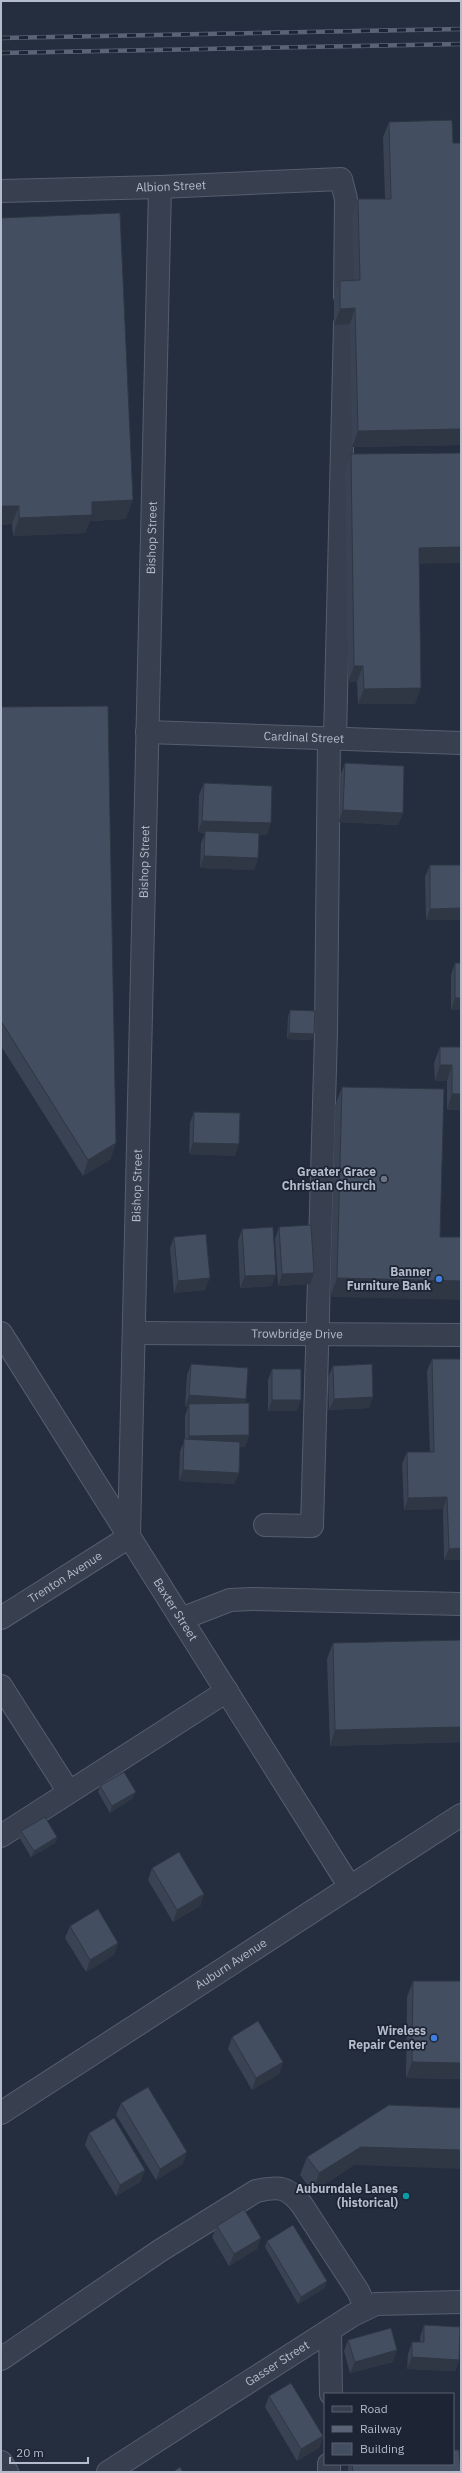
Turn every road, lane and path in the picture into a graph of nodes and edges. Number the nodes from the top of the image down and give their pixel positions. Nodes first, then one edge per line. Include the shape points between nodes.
1 (160, 187) junction
2 (1, 191) edge
3 (345, 296) edge
4 (345, 324) edge
5 (147, 732) junction
6 (332, 738) junction
7 (461, 743) edge
8 (134, 1332) junction
9 (1, 1333) edge
10 (318, 1334) junction
11 (461, 1335) edge
12 (265, 1525) dead end
13 (129, 1536) junction
14 (461, 1604) edge
15 (1, 1618) edge
16 (181, 1619) junction
17 (1, 1686) edge
18 (227, 1691) junction
19 (69, 1792) junction
20 (461, 1815) edge
21 (1, 1836) edge
22 (350, 1887) junction
23 (1, 2113) edge
24 (461, 2302) edge
25 (366, 2308) junction
26 (330, 2330) junction
27 (1, 2359) edge
28 (331, 2393) edge
29 (1, 2462) edge
30 (7, 2472) edge
31 (108, 2472) edge

1 - 2 street, Albion Street
1 - 3 street, Albion Street via 341,179 346,199
1 - 5 street, Bishop Street
4 - 6 street
5 - 6 street, Cardinal Street
5 - 8 street, Bishop Street
6 - 7 street, Cardinal Street
6 - 10 street
8 - 10 street, Trowbridge Drive
8 - 13 street, Bishop Street
9 - 13 street, Baxter Street
10 - 11 street, Trowbridge Drive
10 - 12 street via 312,1526
13 - 15 street, Trenton Avenue
13 - 16 street, Baxter Street
14 - 16 street via 230,1600
16 - 18 street, Baxter Street
17 - 19 street
18 - 19 street
18 - 22 street, Baxter Street
19 - 21 street
20 - 22 street, Auburn Avenue
22 - 23 street, Auburn Avenue
24 - 25 street, Gasser Street via 376,2304
25 - 26 street, Gasser Street
25 - 27 street via 358,2291 294,2194 284,2188 272,2187 256,2191 162,2250
26 - 28 street
26 - 31 street, Gasser Street
29 - 30 street

